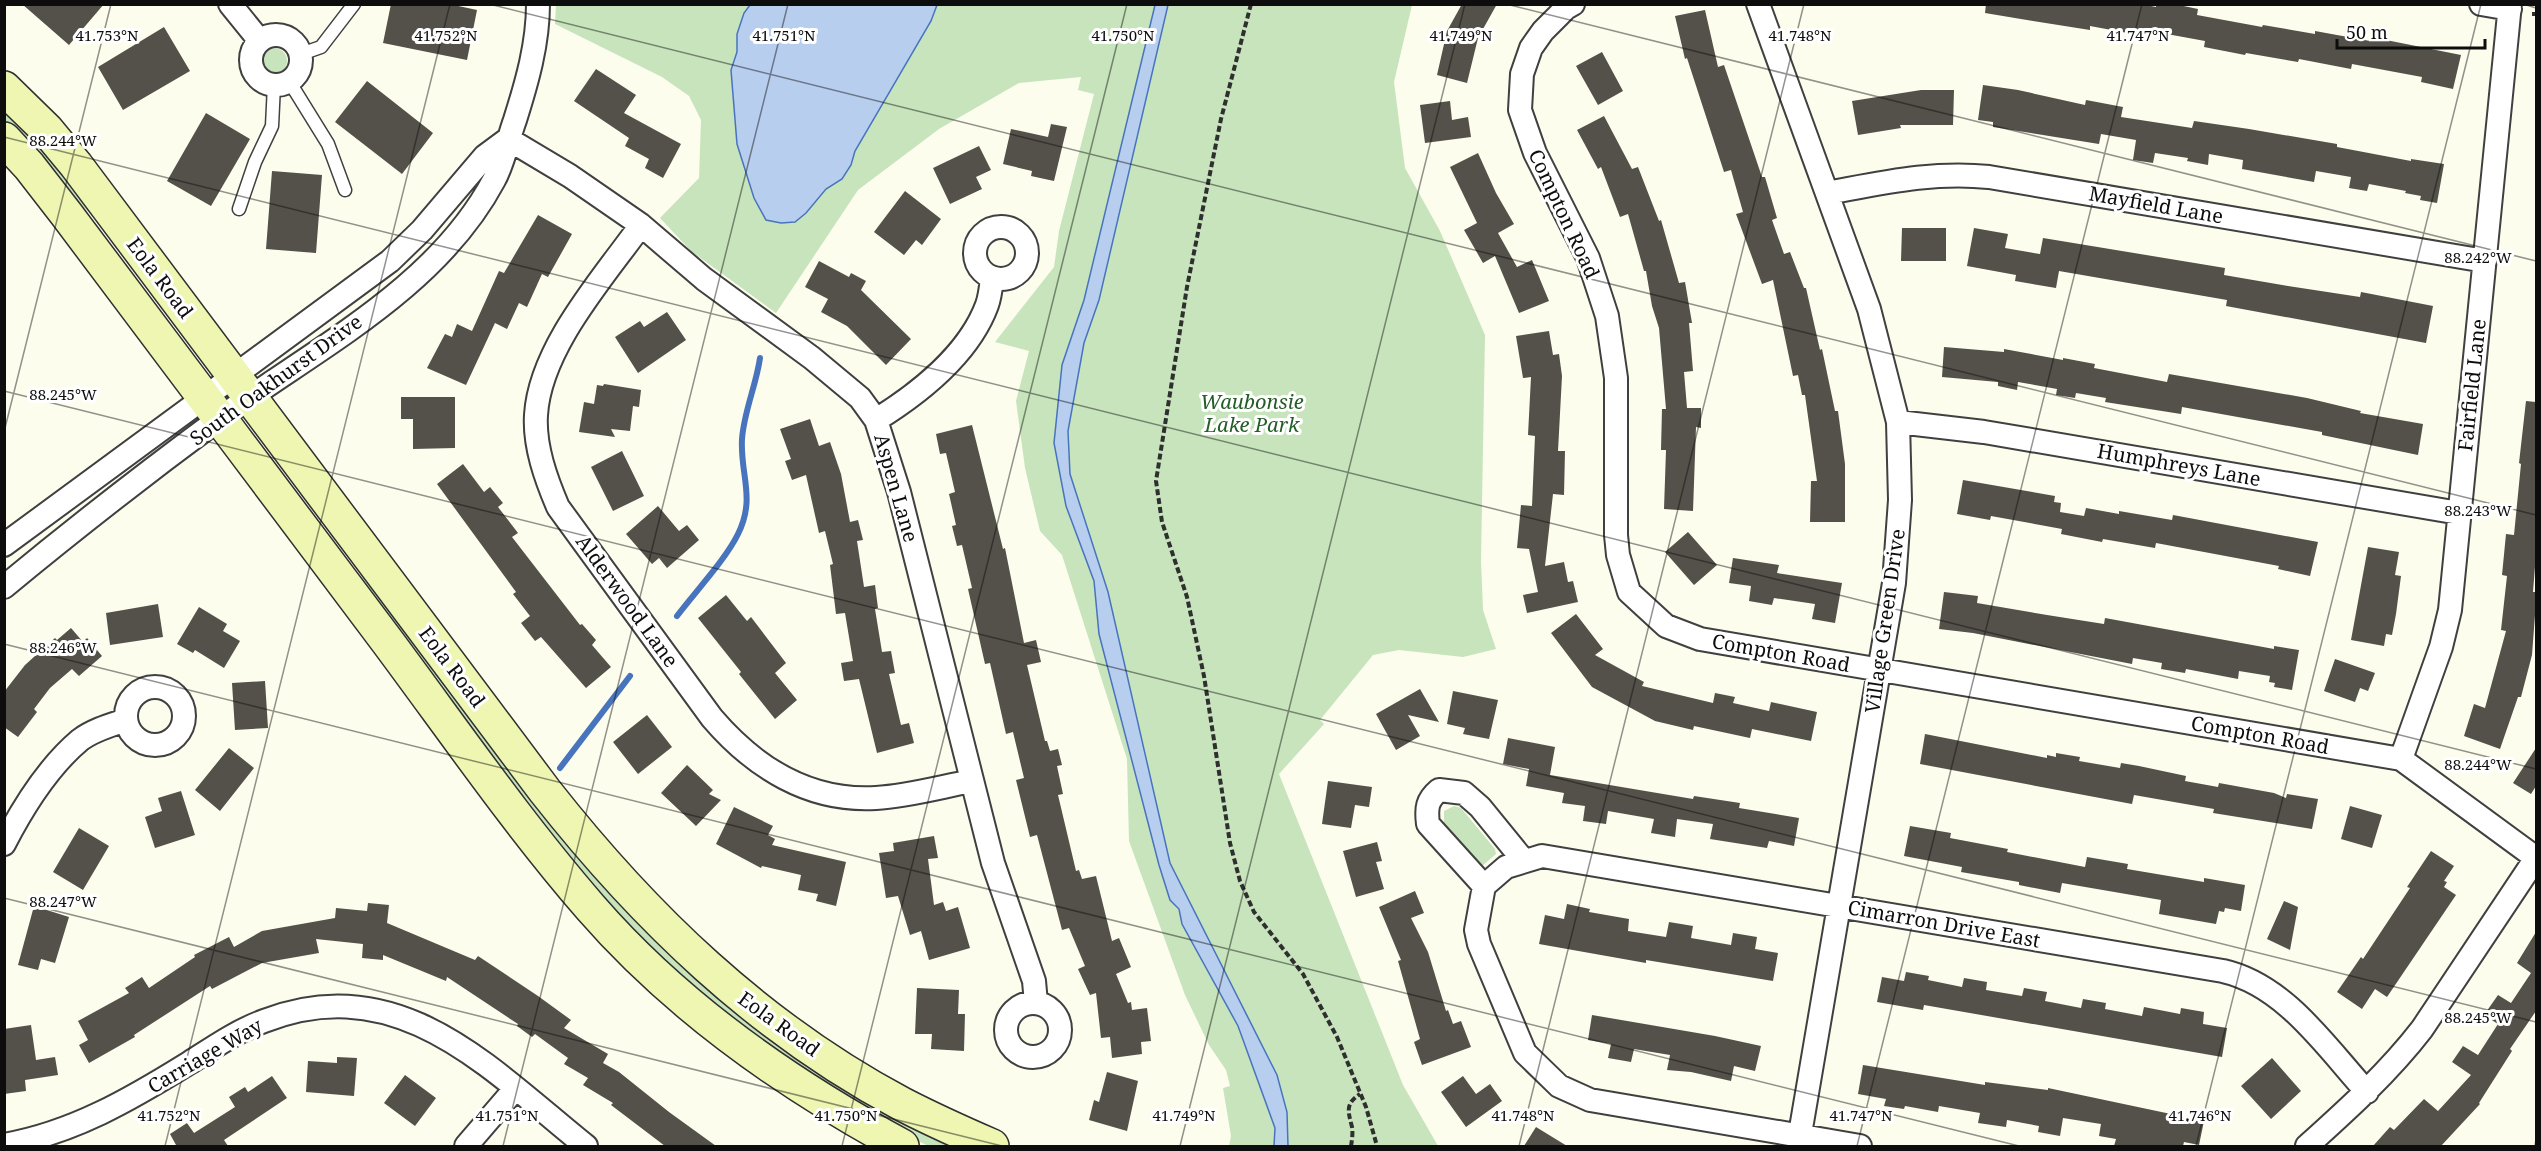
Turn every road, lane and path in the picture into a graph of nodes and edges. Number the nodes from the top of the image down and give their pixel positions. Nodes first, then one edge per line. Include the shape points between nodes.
1 (230, 4) edge
2 (354, 4) edge
3 (538, 4) edge
4 (1251, 4) edge
5 (1574, 4) edge
6 (1758, 4) edge
7 (2481, 4) edge
8 (2510, 7) edge
9 (260, 41) junction
10 (300, 54) junction
11 (282, 83) junction
12 (4, 88) edge
13 (4, 139) edge
14 (508, 139) junction
15 (345, 190) dead end
16 (1827, 193) junction
17 (239, 209) dead end
18 (641, 225) junction
19 (2485, 261) junction
20 (992, 278) dead end
21 (242, 387) junction
22 (212, 409) junction
23 (876, 420) junction
24 (1898, 422) junction
25 (2459, 513) junction
26 (4, 545) edge
27 (4, 587) edge
28 (1880, 670) junction
29 (126, 720) dead end
30 (2401, 759) junction
31 (972, 782) junction
32 (4, 844) edge
33 (2536, 858) edge
34 (1524, 861) junction
35 (1484, 886) junction
36 (1839, 906) junction
37 (1036, 1003) dead end
38 (515, 1089) junction
39 (2367, 1092) junction
40 (1360, 1094) junction
41 (1799, 1142) edge
42 (4, 1145) edge
43 (466, 1146) edge
44 (586, 1146) edge
45 (902, 1146) edge
46 (992, 1146) edge
47 (1351, 1146) edge
48 (1377, 1146) edge
49 (1860, 1146) edge
50 (2307, 1146) edge

1 - 9 street
2 - 10 lane via 321,47
3 - 14 street, South Oakhurst Drive via 535,47
4 - 40 path via 1221,119 1187,287 1156,481 1162,522 1187,597 1204,676 1230,843 1240,881 1254,912 1303,974 1337,1037
5 - 28 street, Compton Road via 1550,24 1532,48 1522,74 1520,110 1534,153 1588,258 1607,316 1616,378 1616,535 1629,592 1666,626 1700,639
6 - 16 street, Village Green Drive
7 - 8 street
8 - 19 street, Fairfield Lane
9 - 10 street via 284,36 292,40
9 - 11 street via 251,63 259,78
10 - 11 street via 299,69
11 - 15 lane via 328,144
11 - 17 lane via 272,126
12 - 21 main road, Eola Road via 76,165
13 - 22 main road, Eola Road via 29,166
14 - 18 street, Aspen Lane
14 - 21 street, South Oakhurst Drive via 485,156 390,261
14 - 21 street, South Oakhurst Drive via 496,178 469,222 434,261 345,332
16 - 19 street, Mayfield Lane via 1916,177 1989,177
16 - 24 street, Village Green Drive via 1869,309
18 - 23 street, Aspen Lane via 704,279 812,358 860,398
18 - 31 street, Alderwood Lane via 564,334 541,386 536,432 546,481 558,507 712,718 730,740 774,774 802,786 855,798 893,796
19 - 25 street, Fairfield Lane
20 - 23 street via 982,317 959,349 923,388
21 - 22 street, South Oakhurst Drive
21 - 46 main road, Eola Road via 545,791 606,867 667,930 746,1000 829,1060 902,1104
22 - 26 street, South Oakhurst Drive
22 - 27 street, South Oakhurst Drive via 99,510
22 - 45 main road, Eola Road via 508,804 593,910 662,980 746,1049 803,1089
23 - 31 street, Aspen Lane via 891,461
24 - 25 street, Humphreys Lane via 1983,432
24 - 28 street, Village Green Drive via 1899,543
25 - 30 street, Fairfield Lane via 2446,632
28 - 30 street, Compton Road
28 - 36 street, Village Green Drive
29 - 32 street via 81,739 49,774
30 - 33 street, Compton Road
31 - 37 street, Aspen Lane via 1005,903 1034,981
33 - 39 street via 2422,1029
34 - 35 street, Cimarron Drive East via 1506,867
34 - 35 street via 1464,793 1439,790 1430,798 1426,810 1428,824
34 - 36 street, Cimarron Drive East via 1542,856
35 - 41 street via 1476,930 1479,944 1525,1053 1549,1078 1590,1100
36 - 39 street, Cimarron Drive East via 2240,975 2278,997
36 - 41 street, Village Green Drive
38 - 42 street, Carriage Way via 453,1041 417,1022 357,1006 314,1007 264,1021 234,1035 131,1100 86,1121
38 - 43 street
38 - 44 street, Carriage Way
39 - 50 street
40 - 47 path via 1348,1108
40 - 48 path
41 - 49 street

